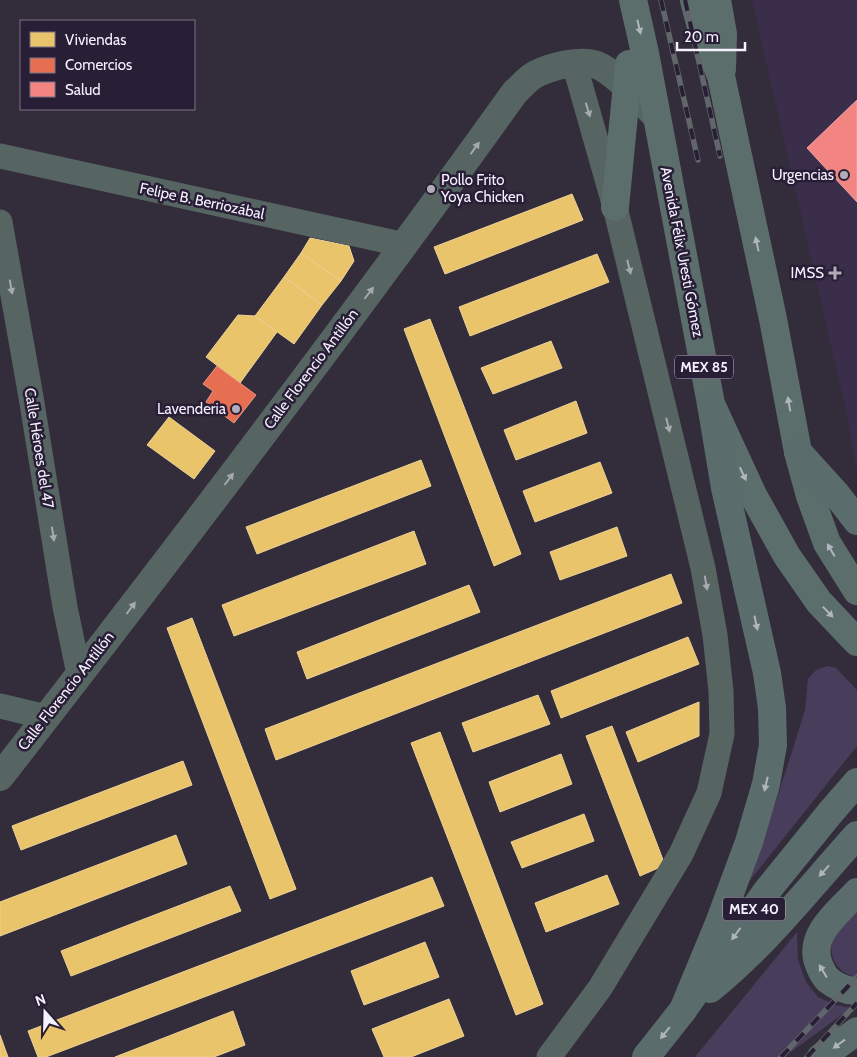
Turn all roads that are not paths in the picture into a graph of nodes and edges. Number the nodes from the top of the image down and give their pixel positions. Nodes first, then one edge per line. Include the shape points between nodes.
1 (615, 0) edge
2 (633, 0) edge
3 (694, 0) edge
4 (717, 0) edge
5 (574, 63) junction
6 (634, 68) junction
7 (721, 76) junction
8 (656, 116) junction
9 (0, 156) edge
10 (615, 207) junction
11 (0, 222) edge
12 (405, 245) junction
13 (711, 404) junction
14 (798, 452) junction
15 (857, 521) edge
16 (857, 591) edge
17 (857, 642) edge
18 (79, 674) junction
19 (0, 706) edge
20 (46, 717) junction
21 (0, 776) edge
22 (857, 782) edge
23 (857, 835) edge
24 (857, 892) edge
25 (857, 990) edge
26 (683, 1010) junction
27 (857, 1031) edge
28 (549, 1057) edge
29 (646, 1057) edge
30 (822, 1057) edge

1 - 6 main road
2 -> 6 main road, Avenida Félix Uresti Gómez / MEX 85
3 - 7 main road via 702,31
4 - 7 main road via 723,34
5 - 6 street, Calle Florencio Antillón via 597,65 610,74
5 -> 10 street
12 -> 5 street, Calle Florencio Antillón via 515,92 535,75
6 - 8 main road, Avenida Félix Uresti Gómez / MEX 85
6 - 8 street, Calle Florencio Antillón
6 - 10 main road
14 -> 7 main road
8 - 13 main road, Avenida Félix Uresti Gómez / MEX 85
9 - 12 street, Felipe B. Berriozábal
10 -> 28 street via 703,568 715,635 722,734 708,793 681,854 600,988
11 -> 18 street, Calle Héroes del 47
18 -> 12 street, Calle Florencio Antillón
13 -> 17 main road, Avenida Félix Uresti Gómez / MEX 85 via 787,556 819,602
13 -> 26 highway via 725,488 766,673 772,708 773,745 766,784 749,842
14 - 15 highway
16 -> 14 main road via 827,543
18 - 20 street, Calle Florencio Antillón
19 - 20 street
20 - 21 street, Calle Florencio Antillón
22 -> 26 highway, MEX 40 via 766,892
23 -> 26 highway via 765,938 727,976
25 -> 24 highway via 836,986 824,976 816,959 815,946 821,932
26 -> 29 highway, MEX 40
27 -> 30 highway

